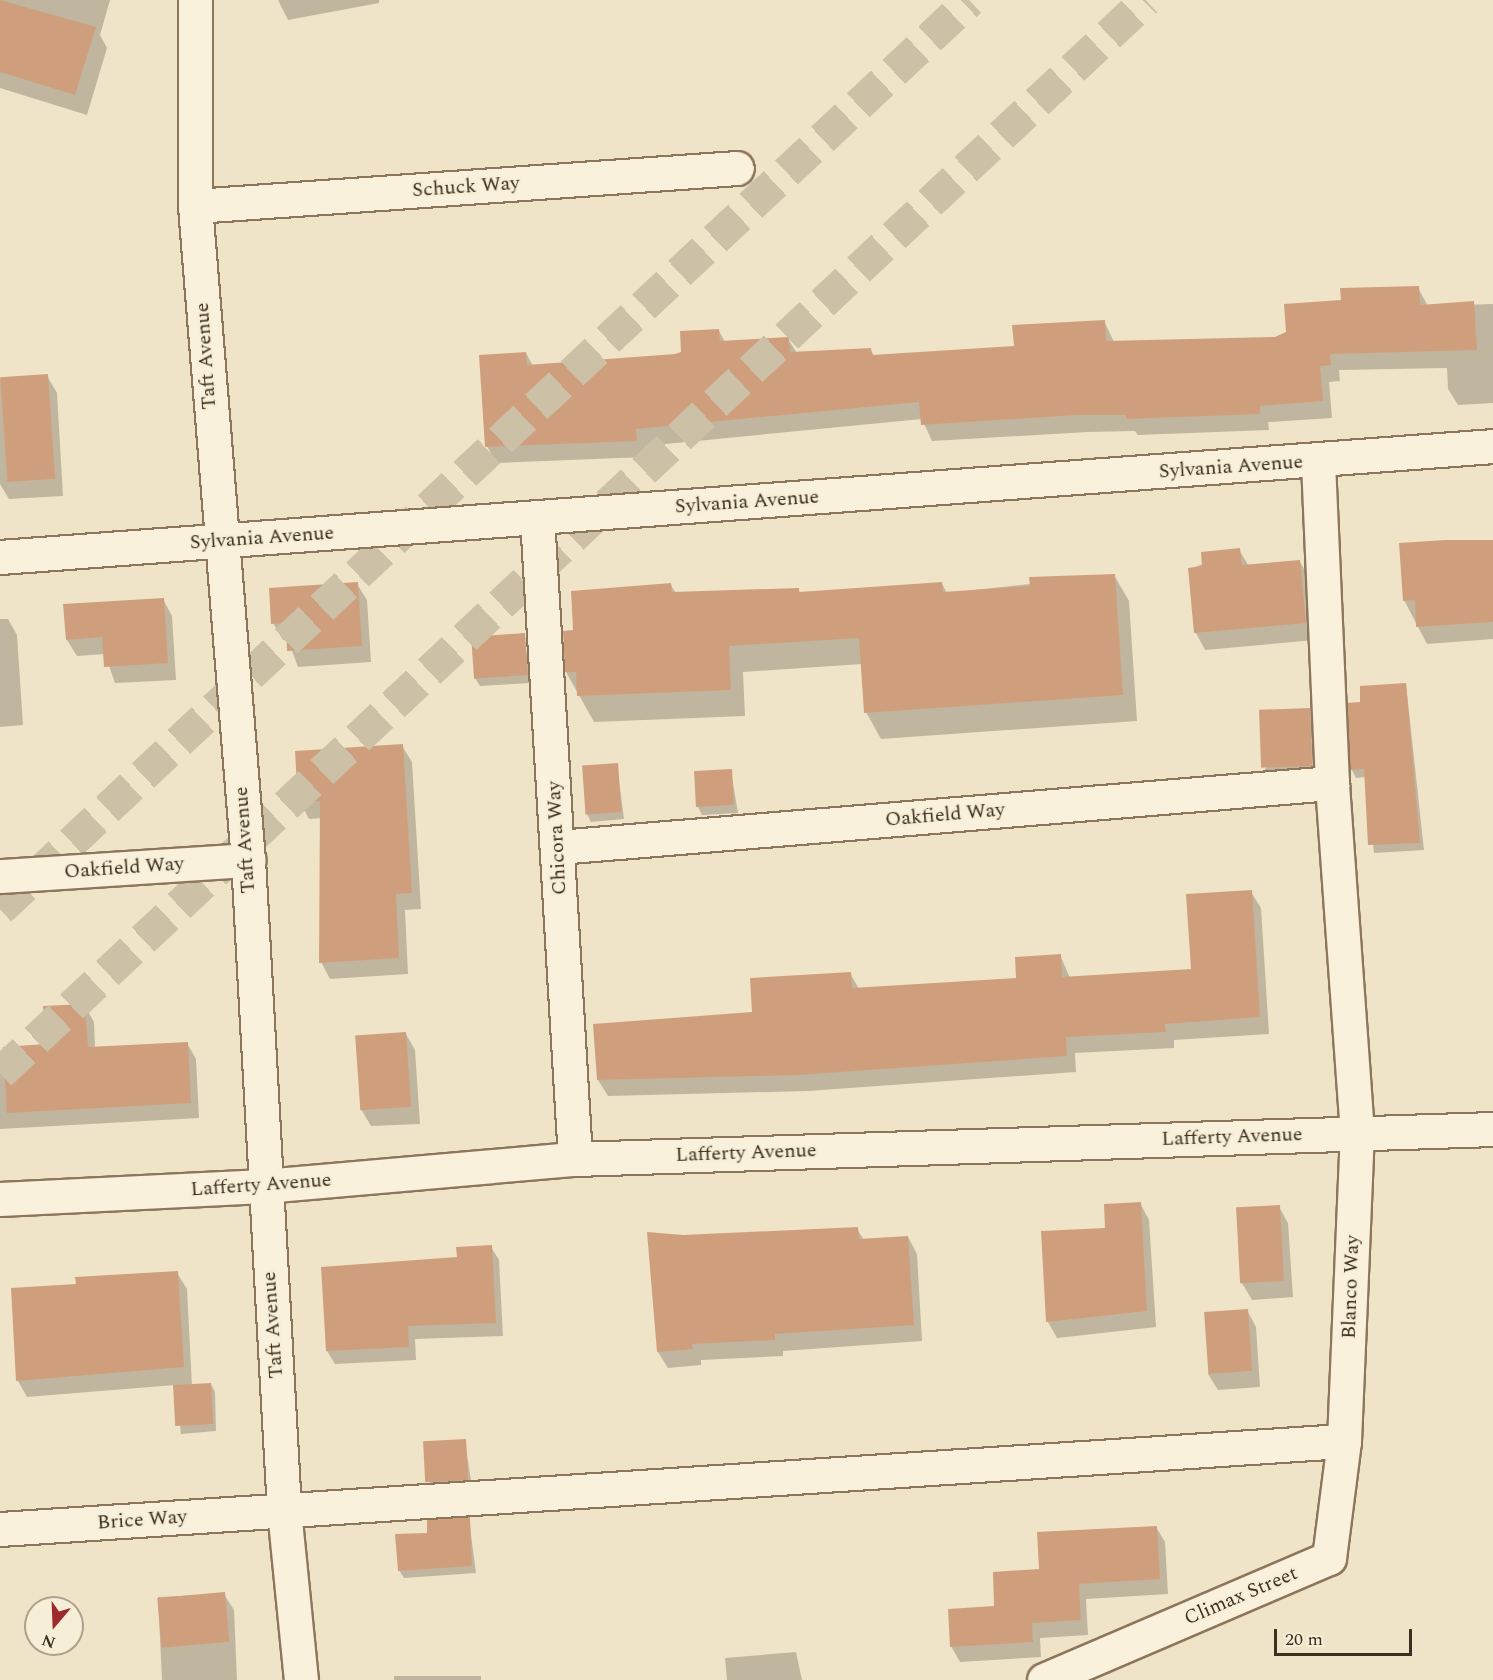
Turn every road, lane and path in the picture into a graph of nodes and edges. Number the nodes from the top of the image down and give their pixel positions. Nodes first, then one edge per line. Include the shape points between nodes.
1 (195, 0) edge
2 (737, 168) dead end
3 (195, 206) junction
4 (1493, 446) edge
5 (1318, 461) junction
6 (537, 517) junction
7 (219, 541) junction
8 (0, 557) edge
9 (1332, 783) junction
10 (558, 848) junction
11 (248, 860) junction
12 (0, 876) edge
13 (1493, 1129) edge
14 (1357, 1133) junction
15 (575, 1159) junction
16 (264, 1186) junction
17 (0, 1199) edge
18 (1344, 1441) junction
19 (284, 1510) junction
20 (0, 1529) edge
21 (301, 1680) edge
22 (1044, 1680) edge

1 - 3 street, Taft Avenue
2 - 3 street, Schuck Way
3 - 7 street, Taft Avenue
4 - 5 street, Sylvania Avenue
5 - 6 street, Sylvania Avenue
5 - 9 street, Blanco Way
6 - 7 street, Sylvania Avenue
6 - 10 street, Chicora Way
7 - 8 street, Sylvania Avenue
7 - 11 street, Taft Avenue
9 - 10 street, Oakfield Way
9 - 14 street, Blanco Way
10 - 15 street, Chicora Way
11 - 12 street, Oakfield Way
11 - 16 street, Taft Avenue
13 - 14 street, Lafferty Avenue
14 - 15 street, Lafferty Avenue
14 - 18 street, Blanco Way
15 - 16 street, Lafferty Avenue
16 - 17 street, Lafferty Avenue
16 - 19 street, Taft Avenue
18 - 19 street, Brice Way
18 - 22 street, Climax Street via 1329,1558
19 - 20 street, Brice Way
19 - 21 street, Taft Avenue

